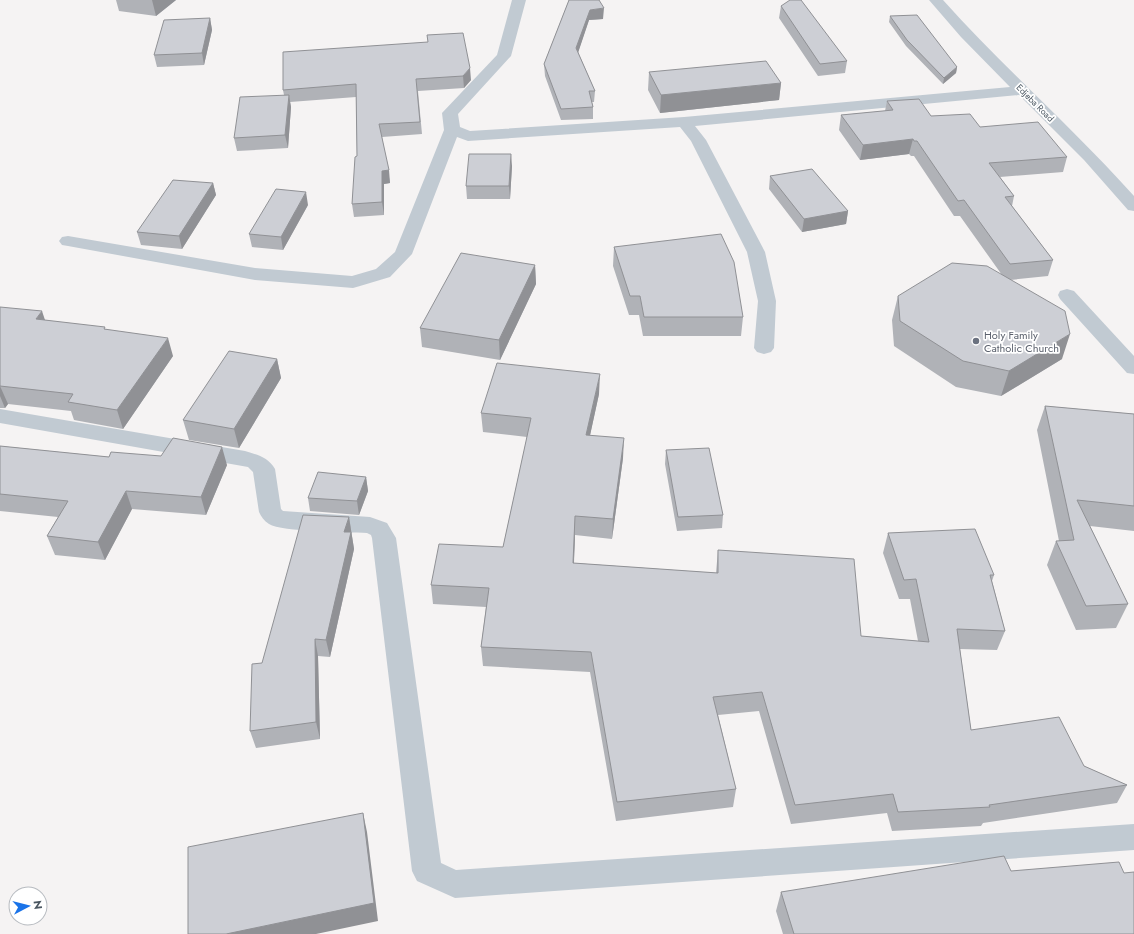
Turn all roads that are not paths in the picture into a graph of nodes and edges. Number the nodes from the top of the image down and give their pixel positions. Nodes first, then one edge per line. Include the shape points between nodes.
1 (518, 0) edge
2 (936, 0) edge
3 (1022, 90) junction
4 (684, 122) junction
5 (452, 130) junction
6 (1134, 206) edge
7 (68, 241) dead end
8 (1067, 296) dead end
9 (764, 348) dead end
10 (1134, 368) edge
11 (0, 416) edge
12 (1134, 837) edge

1 - 5 street via 504,56 450,113
2 - 3 street, Edjeba Road
3 - 4 street
3 - 6 street, Edjeba Road via 1090,157
4 - 5 street via 468,136
4 - 9 street via 698,140 756,252 767,300
5 - 7 street via 403,254 383,273 353,282 254,274
8 - 10 street
11 - 12 street via 246,459 256,462 264,469 270,512 277,518 370,525 379,529 384,538 427,871 455,884

